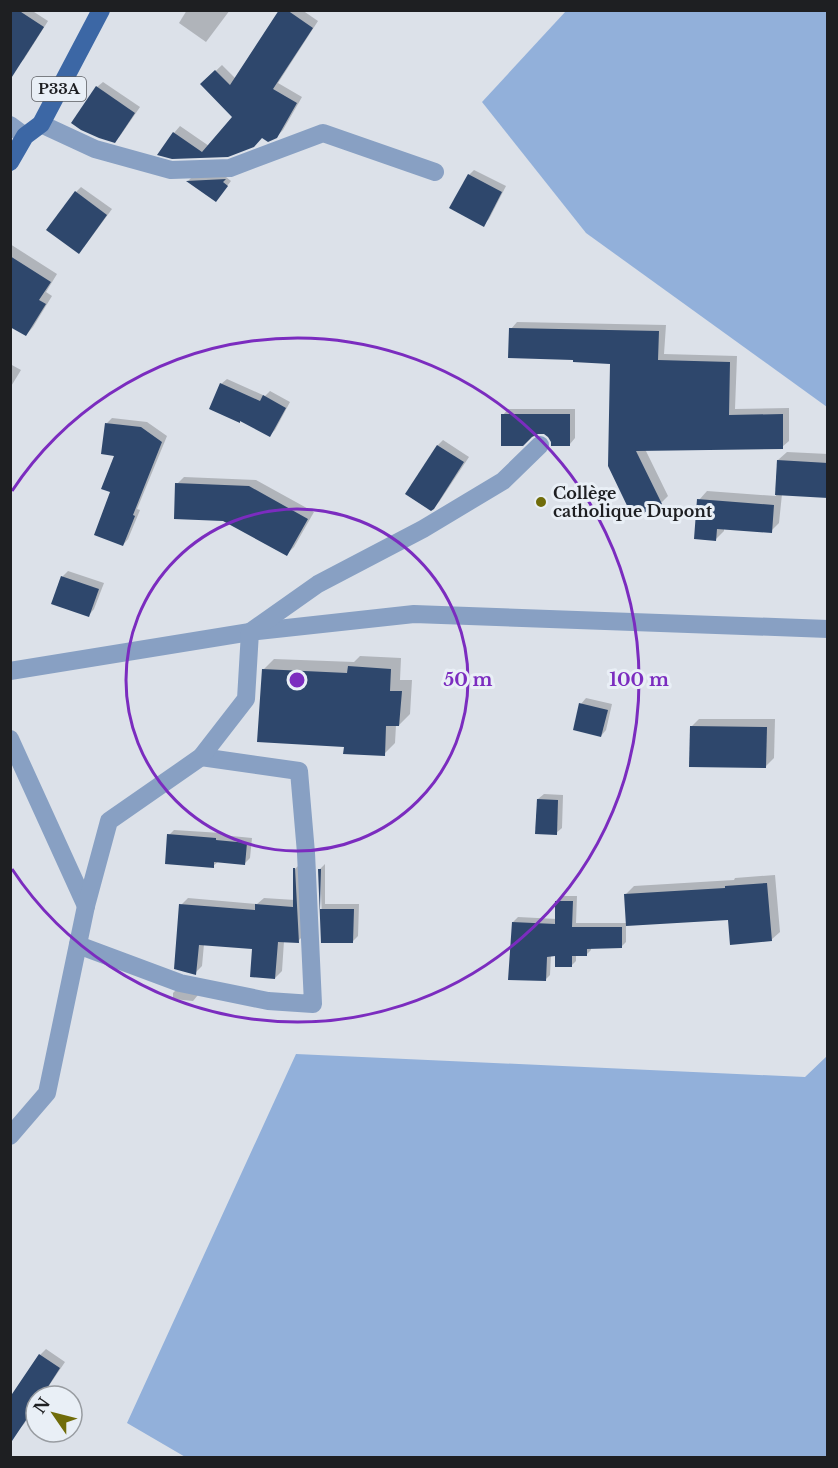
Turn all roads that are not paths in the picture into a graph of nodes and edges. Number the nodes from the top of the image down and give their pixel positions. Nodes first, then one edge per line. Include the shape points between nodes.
1 (101, 10) edge
2 (41, 124) junction
3 (10, 125) edge
4 (25, 136) junction
5 (10, 162) edge
6 (435, 172) dead end
7 (540, 445) dead end
8 (828, 629) edge
9 (250, 632) junction
10 (10, 671) edge
11 (10, 739) edge
12 (201, 757) junction
13 (86, 906) junction
14 (78, 945) junction
15 (10, 1136) edge

1 - 2 main road, P33A
2 - 4 main road, P33A
2 - 6 street via 94,149 171,170 230,168 323,133
3 - 4 street
4 - 5 main road, P33A
7 - 9 street via 503,481 423,529 318,584
8 - 9 street via 414,614
9 - 10 street
9 - 12 street via 246,699
11 - 13 street
12 - 13 street via 109,821
12 - 14 street via 299,771 313,1004 268,1001 180,983
13 - 14 street
14 - 15 street via 47,1093

